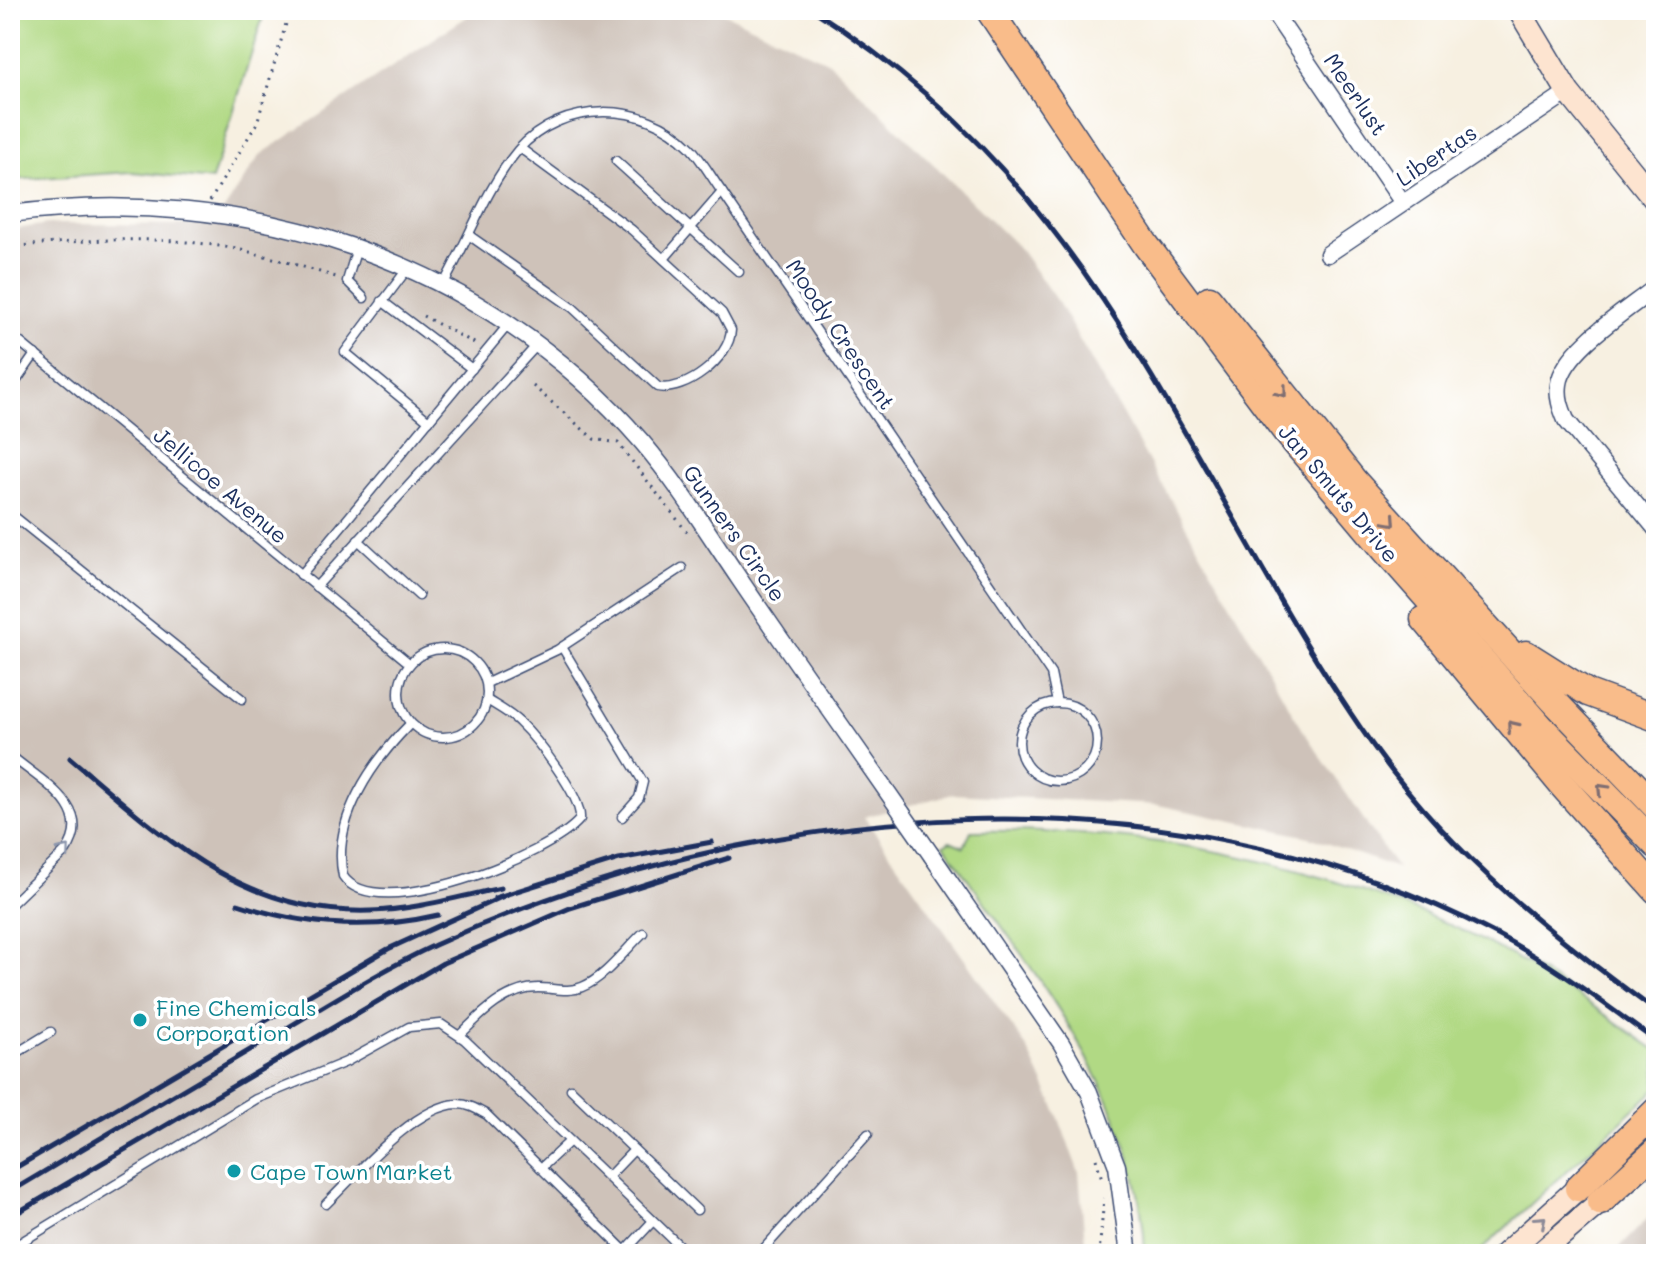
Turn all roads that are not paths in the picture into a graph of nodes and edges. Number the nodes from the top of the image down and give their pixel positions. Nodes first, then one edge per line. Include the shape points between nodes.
1 (989, 10) edge
2 (1272, 10) edge
3 (1519, 10) edge
4 (1568, 92) junction
5 (1058, 112) junction
6 (520, 148) junction
7 (616, 161) dead end
8 (722, 192) junction
9 (1656, 201) edge
10 (1403, 203) junction
11 (10, 214) edge
12 (690, 229) junction
13 (470, 236) junction
14 (357, 247) junction
15 (1328, 254) dead end
16 (664, 259) junction
17 (409, 268) junction
18 (739, 272) dead end
19 (443, 285) junction
20 (1656, 287) edge
21 (364, 298) dead end
22 (384, 299) junction
23 (509, 324) junction
24 (10, 334) edge
25 (538, 344) junction
26 (35, 354) junction
27 (472, 369) junction
28 (10, 390) edge
29 (429, 421) junction
30 (1343, 499) junction
31 (10, 513) edge
32 (1656, 529) edge
33 (358, 540) junction
34 (682, 568) dead end
35 (301, 575) junction
36 (316, 587) junction
37 (419, 596) dead end
38 (1476, 616) junction
39 (562, 647) junction
40 (409, 663) junction
41 (487, 683) junction
42 (242, 699) dead end
43 (487, 700) junction
44 (1057, 703) junction
45 (1656, 718) edge
46 (410, 724) junction
47 (10, 755) edge
48 (1656, 807) edge
49 (622, 817) dead end
50 (1656, 845) edge
51 (1656, 890) edge
52 (10, 905) edge
53 (643, 933) dead end
54 (51, 1032) dead end
55 (460, 1035) junction
56 (10, 1057) edge
57 (571, 1089) dead end
58 (1656, 1111) edge
59 (1656, 1125) edge
60 (868, 1134) dead end
61 (570, 1141) junction
62 (634, 1150) junction
63 (1656, 1154) edge
64 (541, 1168) junction
65 (608, 1177) junction
66 (1589, 1195) junction
67 (326, 1204) dead end
68 (697, 1210) dead end
69 (653, 1221) junction
70 (10, 1249) edge
71 (626, 1253) edge
72 (688, 1254) edge
73 (759, 1254) edge
74 (1129, 1254) edge
75 (1505, 1254) edge
76 (1539, 1254) edge

1 - 5 main road, Jan Smuts Drive
2 - 10 street, Meerlust
3 - 4 street
4 - 9 street
4 - 10 street, Libertas
5 - 30 main road, Jan Smuts Drive via 1146,245
5 -> 38 main road, Jan Smuts Drive via 1355,482
6 - 8 lane, Moody Crescent via 575,115 622,113 647,119 690,147
6 - 13 lane, Moody Crescent
6 - 16 lane
7 - 12 lane
8 - 12 lane
8 - 44 lane, Moody Crescent via 1051,674
10 - 15 street, Libertas
11 - 14 street, Gunners Circle via 112,206 204,211 265,221
12 - 16 lane
12 - 18 lane
13 - 16 lane via 573,308 644,376 667,389 686,383 725,350 731,330 722,313
13 - 19 lane, Moody Crescent
14 - 17 street, Gunners Circle
14 - 21 lane via 347,281
17 - 19 street, Gunners Circle
17 - 22 lane
19 - 23 street, Gunners Circle
20 - 32 street via 1565,366 1558,401 1566,420
22 - 27 lane
22 - 29 lane via 345,355
23 - 25 street, Gunners Circle
23 - 27 lane
24 - 26 lane, Jellicoe Avenue
25 - 33 lane
25 - 74 street, Gunners Circle, bridge via 609,408 673,481 1061,1043 1089,1092 1117,1166
26 - 28 lane
26 - 35 lane, Jellicoe Avenue
27 - 29 lane
29 - 35 lane
50 -> 30 main road, Jan Smuts Drive via 1541,727
51 -> 30 main road via 1448,650
31 - 42 lane
33 - 36 lane
33 - 37 lane
34 - 39 lane
35 - 36 lane, Jellicoe Avenue
36 - 40 lane, Jellicoe Avenue
38 - 45 main road via 1552,673 1606,701
38 - 48 main road, Jan Smuts Drive
39 - 41 lane
39 - 49 lane via 643,782 639,798
40 - 41 lane via 437,648 454,649 469,656
40 - 46 lane via 398,694
41 - 43 lane
43 - 46 lane via 470,728 456,736 439,738
43 - 46 lane via 517,719 540,746 579,804 580,819 488,871 439,886 373,893 355,888 343,876 346,828 362,785
44 - 44 lane via 1083,711 1097,736 1097,749 1085,771 1058,781 1033,772 1020,748 1025,721 1039,708
52 -> 47 lane via 66,851 77,824 71,807
53 - 55 lane via 581,988 517,993 485,1011
54 - 56 lane
55 - 61 lane
55 - 70 lane via 441,1024 409,1027 346,1062 275,1089
57 - 62 lane
58 - 66 main road
59 - 66 main road
60 - 73 lane
61 - 64 lane
61 - 65 lane
62 - 65 lane
62 - 68 lane
63 - 66 main road
64 - 67 lane via 487,1115 458,1104 413,1122
64 - 71 lane
65 - 69 lane
75 -> 66 street
66 - 76 street
69 - 71 lane
69 - 72 lane

